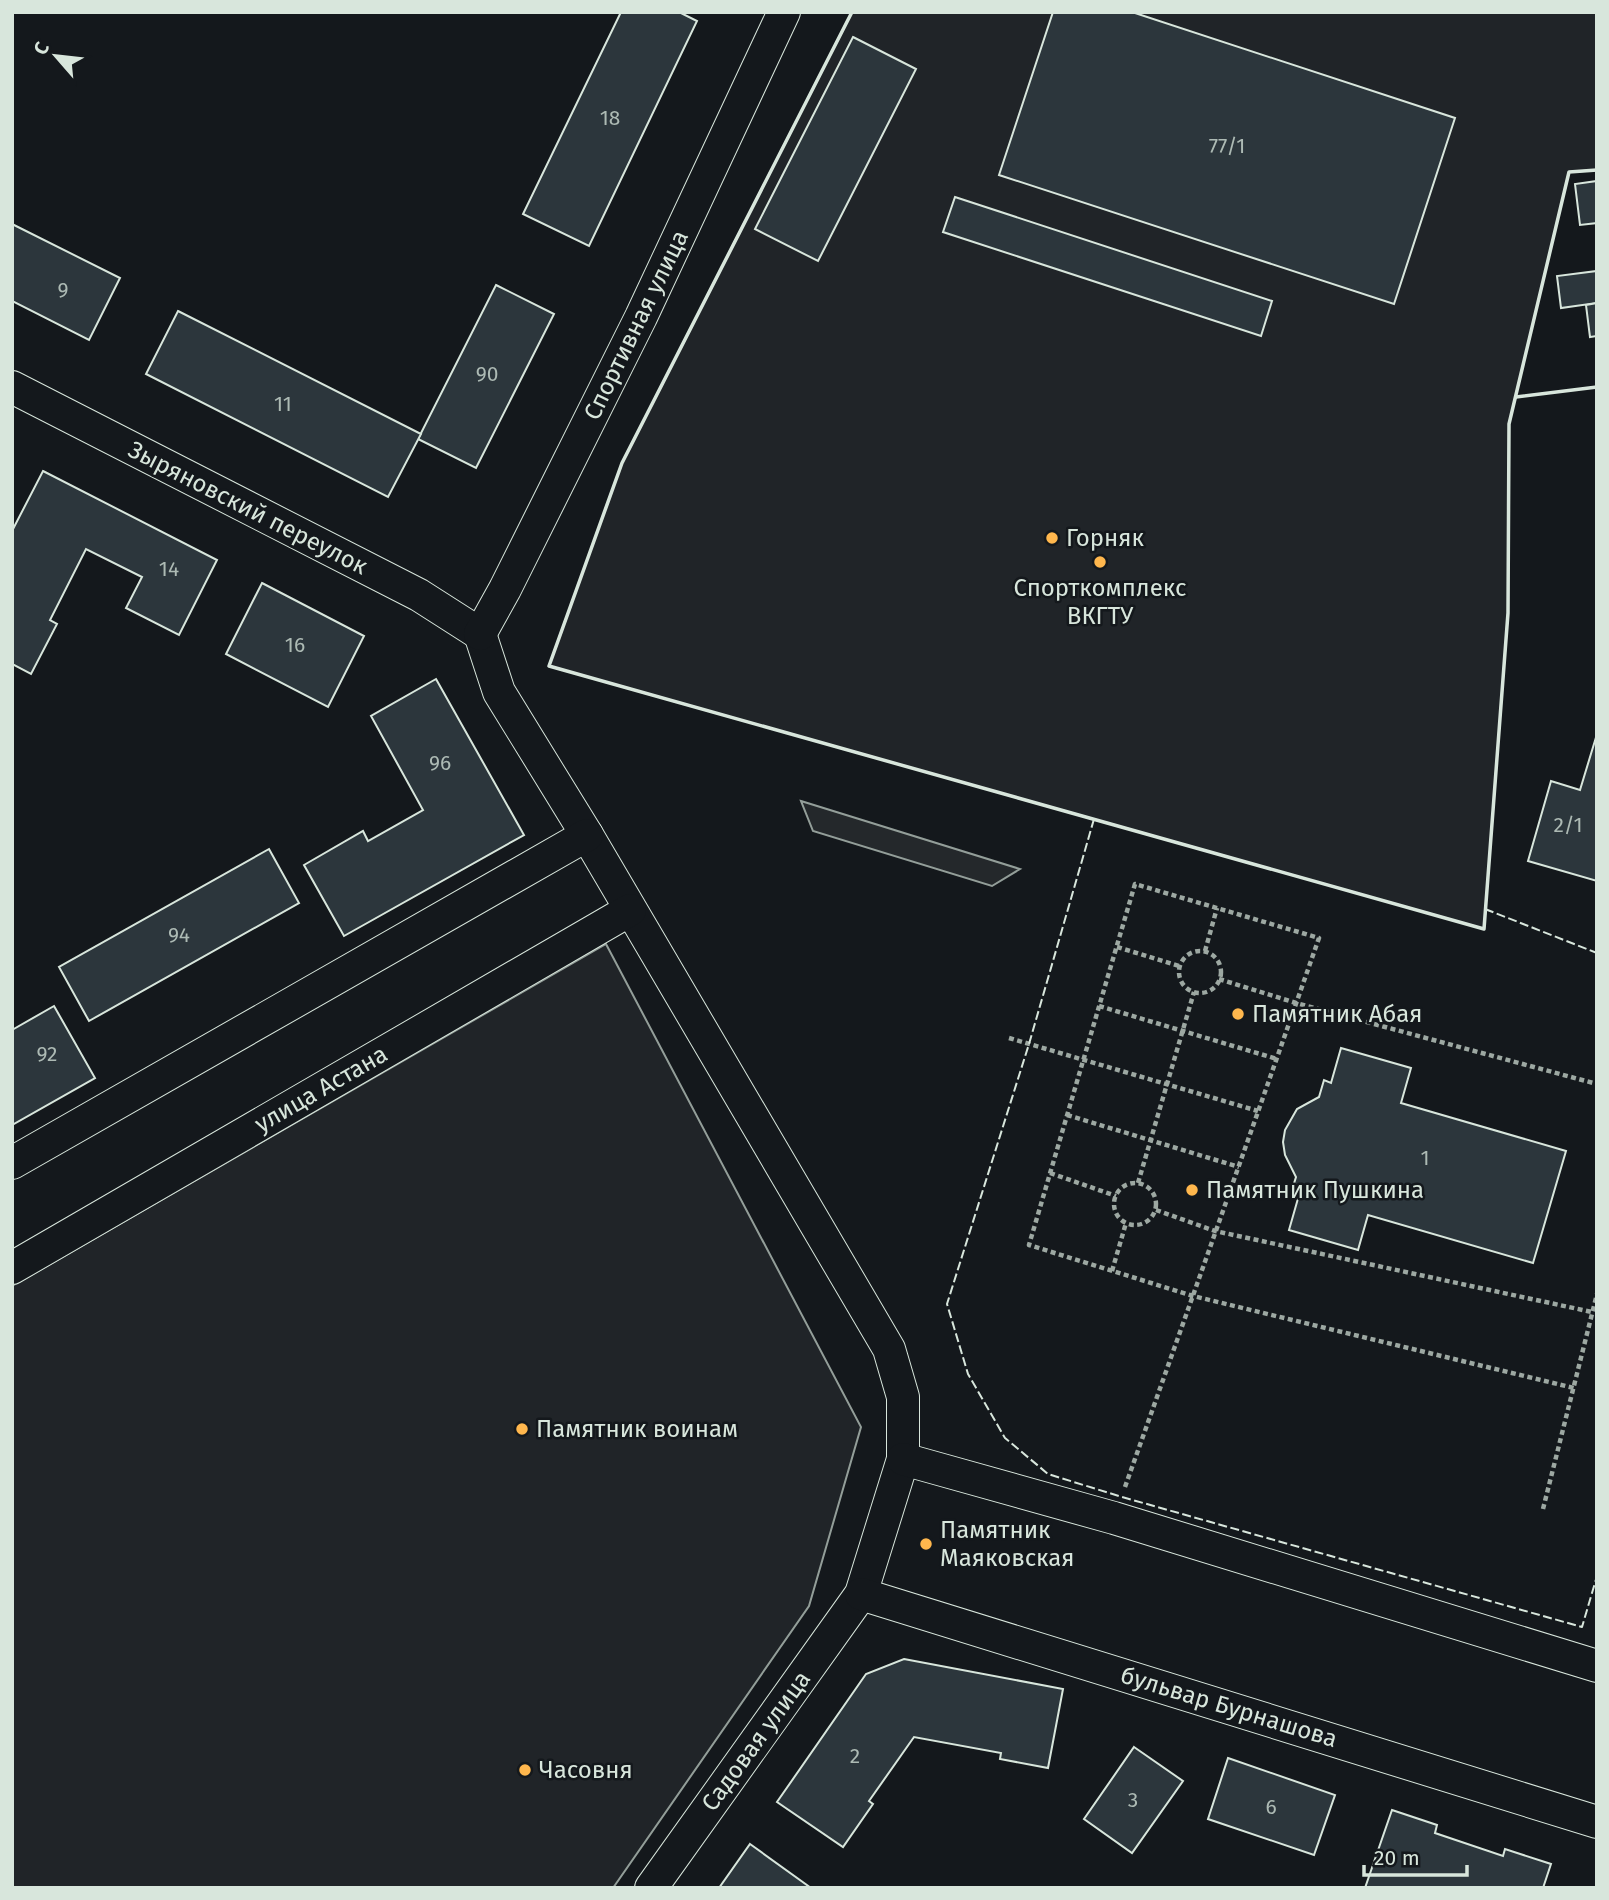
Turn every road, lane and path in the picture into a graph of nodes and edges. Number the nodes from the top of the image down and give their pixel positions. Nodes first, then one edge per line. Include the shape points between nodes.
1 (784, 12) edge
2 (12, 387) edge
3 (480, 634) junction
4 (587, 835) junction
5 (1217, 908) junction
6 (629, 910) junction
7 (1116, 947) junction
8 (1205, 951) junction
9 (1179, 967) junction
10 (1219, 979) junction
11 (1194, 992) junction
12 (1296, 1003) junction
13 (1099, 1006) junction
14 (1183, 1031) junction
15 (1010, 1038) dead end
16 (1276, 1059) junction
17 (1083, 1060) junction
18 (1597, 1084) edge
19 (1168, 1085) junction
20 (1258, 1111) junction
21 (1067, 1115) junction
22 (1151, 1140) junction
23 (12, 1163) edge
24 (1238, 1167) junction
25 (1050, 1173) junction
26 (1138, 1183) junction
27 (1116, 1196) junction
28 (1156, 1210) junction
29 (1126, 1223) junction
30 (1215, 1231) junction
31 (12, 1268) edge
32 (1112, 1271) junction
33 (1597, 1294) edge
34 (1193, 1296) junction
35 (1592, 1312) junction
36 (1573, 1388) junction
37 (903, 1460) junction
38 (1543, 1509) dead end
39 (1114, 1518) junction
40 (861, 1594) junction
41 (1597, 1666) edge
42 (1597, 1822) edge
43 (651, 1888) edge

1 - 3 street, Спортивная улица via 640,317
2 - 3 street, Зыряновский переулок via 418,595
3 - 4 street, Садовая улица via 499,692
4 - 6 street, Садовая улица
4 - 23 street
5 - 7 path via 1135,884
5 - 8 path
5 - 12 path via 1319,938
6 - 31 street, улица Астана
6 - 37 street, Садовая улица via 888,1349 903,1397
7 - 9 path
7 - 13 path
8 - 9 path via 1189,953
8 - 10 path via 1218,961
9 - 11 path via 1181,983
10 - 11 path via 1211,990
10 - 12 path
11 - 14 path
12 - 16 path
12 - 18 path
13 - 14 path
13 - 17 path
14 - 16 path
14 - 19 path
15 - 17 path
16 - 20 path
17 - 19 path
17 - 21 path
19 - 20 path
19 - 22 path
20 - 24 path
21 - 22 path
21 - 25 path
22 - 24 path
22 - 26 path
24 - 30 path
25 - 27 path
25 - 32 path via 1029,1245
26 - 27 path via 1124,1186
26 - 28 path via 1154,1194
27 - 29 path via 1116,1215
28 - 29 path via 1146,1223
28 - 30 path
29 - 32 path
30 - 34 path
30 - 35 path
32 - 34 path
33 - 35 path
34 - 36 path
34 - 39 path
35 - 36 path
36 - 38 path
37 - 39 street
37 - 40 street, Садовая улица
39 - 41 street
40 - 42 street, бульвар Бурнашова
40 - 43 street, Садовая улица

